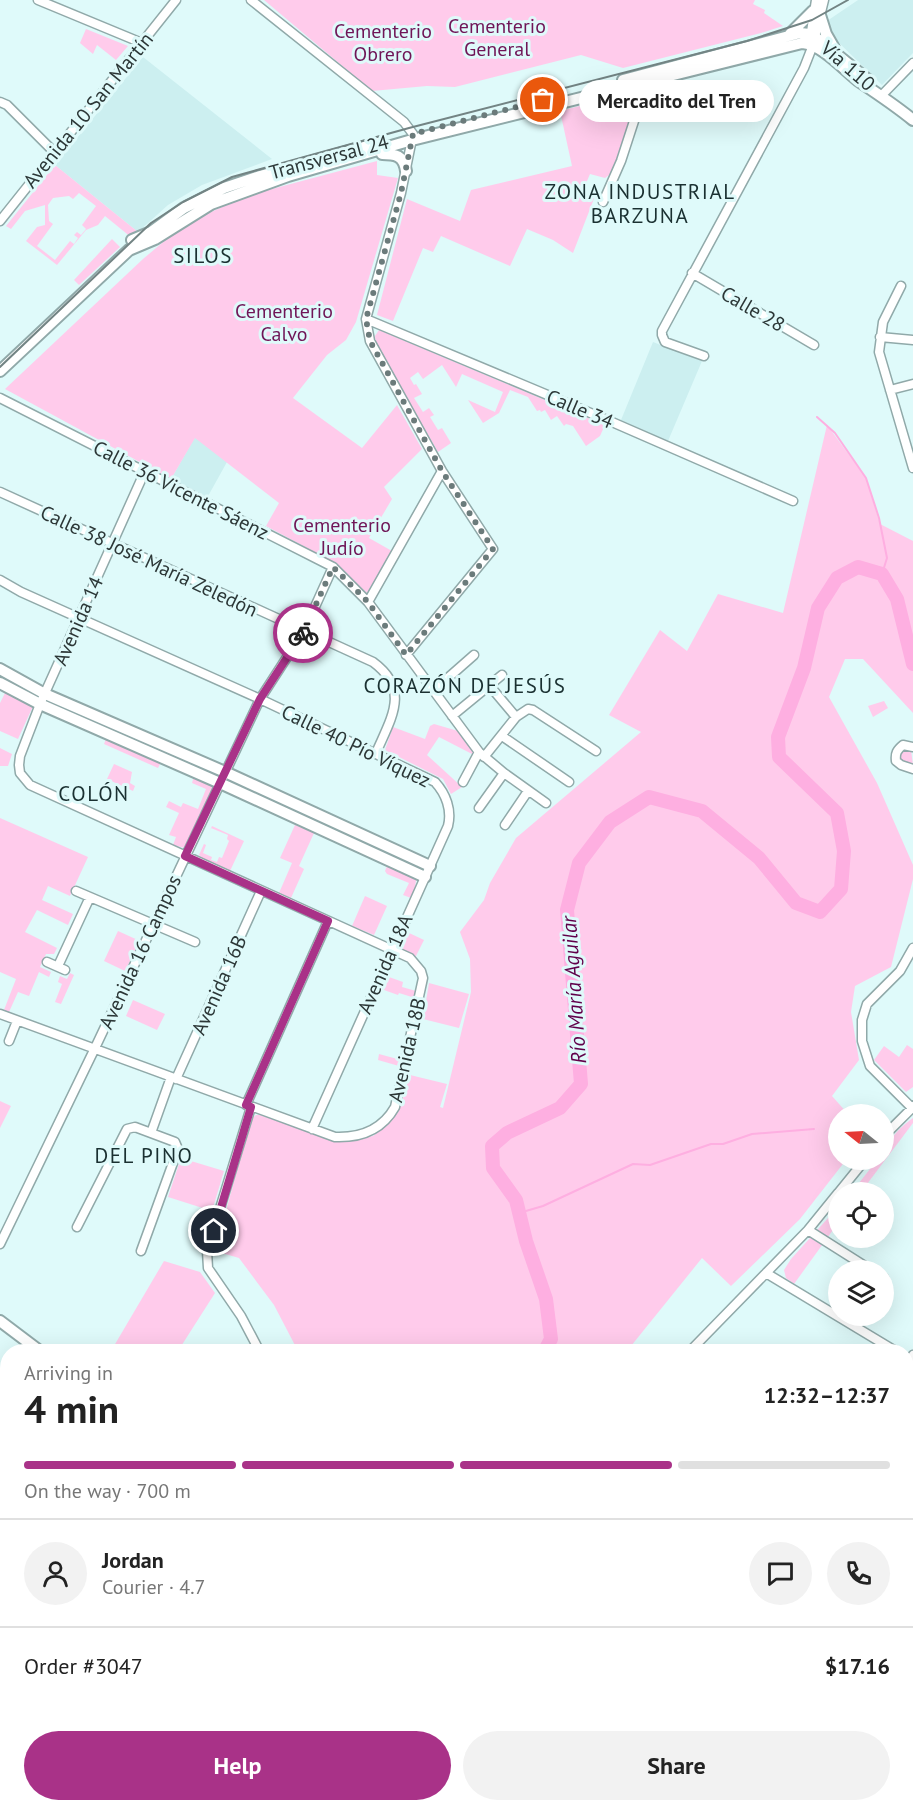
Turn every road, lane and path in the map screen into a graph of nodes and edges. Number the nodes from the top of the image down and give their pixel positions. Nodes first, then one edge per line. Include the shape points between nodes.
1 (39, 0) edge
2 (176, 0) edge
3 (251, 0) edge
4 (824, 0) edge
5 (816, 9) edge
6 (789, 36) junction
7 (812, 39) junction
8 (142, 43) junction
9 (840, 55) junction
10 (913, 63) edge
11 (649, 77) junction
12 (882, 95) junction
13 (0, 97) edge
14 (3, 104) edge
15 (913, 120) edge
16 (413, 137) junction
17 (54, 152) junction
18 (366, 154) junction
19 (406, 171) junction
20 (287, 172) junction
21 (603, 202) dead end
22 (1, 216) edge
23 (692, 273) junction
24 (901, 286) dead end
25 (366, 319) junction
26 (879, 337) junction
27 (913, 340) edge
28 (814, 345) dead end
29 (704, 356) dead end
30 (0, 362) edge
31 (0, 371) edge
32 (913, 384) edge
33 (890, 390) junction
34 (0, 398) edge
35 (913, 468) edge
36 (145, 471) junction
37 (442, 471) junction
38 (0, 492) edge
39 (793, 501) dead end
40 (112, 544) junction
41 (333, 567) junction
42 (0, 580) edge
43 (368, 602) junction
44 (79, 617) junction
45 (304, 631) junction
46 (406, 655) junction
47 (474, 655) dead end
48 (0, 669) edge
49 (502, 675) dead end
50 (0, 683) edge
51 (489, 685) junction
52 (433, 691) junction
53 (43, 699) junction
54 (260, 699) junction
55 (453, 716) junction
56 (516, 717) junction
57 (502, 736) junction
58 (913, 747) edge
59 (596, 751) dead end
60 (376, 753) junction
61 (482, 755) junction
62 (913, 769) edge
63 (225, 772) junction
64 (504, 773) junction
65 (464, 782) dead end
66 (570, 782) dead end
67 (220, 783) junction
68 (528, 790) junction
69 (446, 797) joint
70 (546, 803) dead end
71 (479, 808) dead end
72 (505, 825) dead end
73 (185, 856) junction
74 (430, 866) junction
75 (425, 877) junction
76 (76, 891) dead end
77 (261, 891) junction
78 (90, 897) junction
79 (328, 921) junction
80 (153, 924) junction
81 (195, 942) dead end
82 (913, 948) edge
83 (391, 950) junction
84 (47, 962) dead end
85 (0, 1014) edge
86 (17, 1021) junction
87 (9, 1041) dead end
88 (95, 1048) junction
89 (173, 1078) junction
90 (248, 1106) junction
91 (912, 1107) edge
92 (894, 1126) edge
93 (312, 1129) junction
94 (151, 1133) junction
95 (857, 1170) edge
96 (848, 1182) edge
97 (828, 1206) edge
98 (77, 1227) dead end
99 (808, 1230) junction
100 (0, 1244) edge
101 (141, 1251) dead end
102 (855, 1260) edge
103 (766, 1273) junction
104 (0, 1321) edge
105 (30, 1344) edge
106 (256, 1344) edge
107 (697, 1344) edge
108 (884, 1344) edge

1 - 8 street
2 - 8 street, Avenida 10 San Martín
3 - 16 street via 404,122
4 - 5 street
5 - 6 main road
5 - 7 street
5 - 9 main road
6 - 7 main road, Transversal 24 via 800,33
6 - 11 main road, Transversal 24
7 - 9 main road, Vía 110
7 - 11 main road, Transversal 24
7 - 12 main road, Vía 110 via 859,81
7 - 23 street via 808,59
8 - 17 street, Avenida 10 San Martín
9 - 12 main road, Vía 110
10 - 12 street
11 - 16 main road, Transversal 24
11 - 21 street
12 - 15 main road, Vía 110
13 - 14 street
14 - 17 street
16 - 18 main road, Transversal 24
16 - 19 street
16 - 20 main road, Transversal 24
17 - 22 street, Avenida 10 San Martín
18 - 19 main road via 396,155 403,159
18 - 20 main road, Transversal 24
19 - 25 street
20 - 30 main road, Transversal 24 via 224,188 125,244
20 - 31 main road, Transversal 24 via 211,204 155,239 129,250
23 - 28 street, Calle 28
23 - 29 street via 662,331 663,339
24 - 26 street via 882,322
25 - 37 street via 370,341
25 - 39 street, Calle 34
26 - 27 street
26 - 33 street via 879,352
32 - 33 street
33 - 35 street
34 - 36 street, Calle 36 Vicente Sáenz
36 - 40 street, Avenida 14
36 - 41 street, Calle 36 Vicente Sáenz
37 - 43 street
37 - 46 street via 493,549
38 - 40 street, Calle 38 José María Zeledón
40 - 44 street, Avenida 14
40 - 45 street, Calle 38 José María Zeledón
41 - 43 street, Calle 36 Vicente Sáenz
41 - 45 street, Avenida 16 Campos
42 - 44 street, Calle 40 Pío Víquez
43 - 46 street, Calle 36 Vicente Sáenz
44 - 53 street, Avenida 14
44 - 54 street, Calle 40 Pío Víquez
45 - 54 street, Avenida 16 Campos
45 - 60 street, Calle 38 José María Zeledón via 373,662 387,674 396,699
46 - 52 street, Calle 36 Vicente Sáenz
47 - 52 street
48 - 53 main road
49 - 51 street
50 - 53 main road
51 - 55 street
51 - 56 street
52 - 55 street, Calle 36 Vicente Sáenz
53 - 63 main road
53 - 67 main road
53 - 73 street, Avenida 14 via 18,765 30,785
54 - 60 street, Calle 40 Pío Víquez
54 - 63 street, Avenida 16 Campos
55 - 61 street, Calle 36 Vicente Sáenz
56 - 57 street
56 - 59 street via 533,710
57 - 61 street
57 - 66 street
58 - 62 street via 903,746 895,755 896,761
60 - 69 street, Calle 40 Pío Víquez via 435,783
61 - 64 street, Calle 36 Vicente Sáenz
61 - 65 street
63 - 67 street, Avenida 16 Campos
63 - 74 main road
64 - 68 street, Calle 36 Vicente Sáenz
64 - 71 street
67 - 73 street, Avenida 16 Campos
67 - 75 main road
68 - 70 street, Calle 36 Vicente Sáenz
68 - 72 street
69 - 74 street, Avenida 18A via 449,821
73 - 77 street
73 - 80 street, Avenida 16 Campos
74 - 75 street, Avenida 18A
75 - 83 street, Avenida 18A
76 - 78 street
77 - 79 street
77 - 89 street, Avenida 16B
78 - 80 street
78 - 84 street via 62,968
79 - 83 street
79 - 90 street
80 - 81 street
80 - 88 street, Avenida 16 Campos
82 - 91 street via 900,971 867,1004 862,1020 862,1041 870,1066
83 - 93 street, Avenida 18A
83 - 93 street, Avenida 18B via 410,958 423,978 395,1107 391,1115 361,1136 335,1137
85 - 86 street, Avenida 18B
86 - 87 street
86 - 88 street, Avenida 18B
88 - 89 street, Avenida 18B
88 - 100 street, Avenida 16 Campos
89 - 90 street, Avenida 18B
89 - 94 street, Avenida 16B
90 - 93 street, Avenida 18B
90 - 106 street via 206,1263
91 - 92 street
94 - 98 street via 130,1127 125,1131
94 - 101 street via 178,1146
95 - 96 street
97 - 99 street
99 - 102 street
99 - 103 street
103 - 107 street
103 - 108 street
104 - 105 main road

